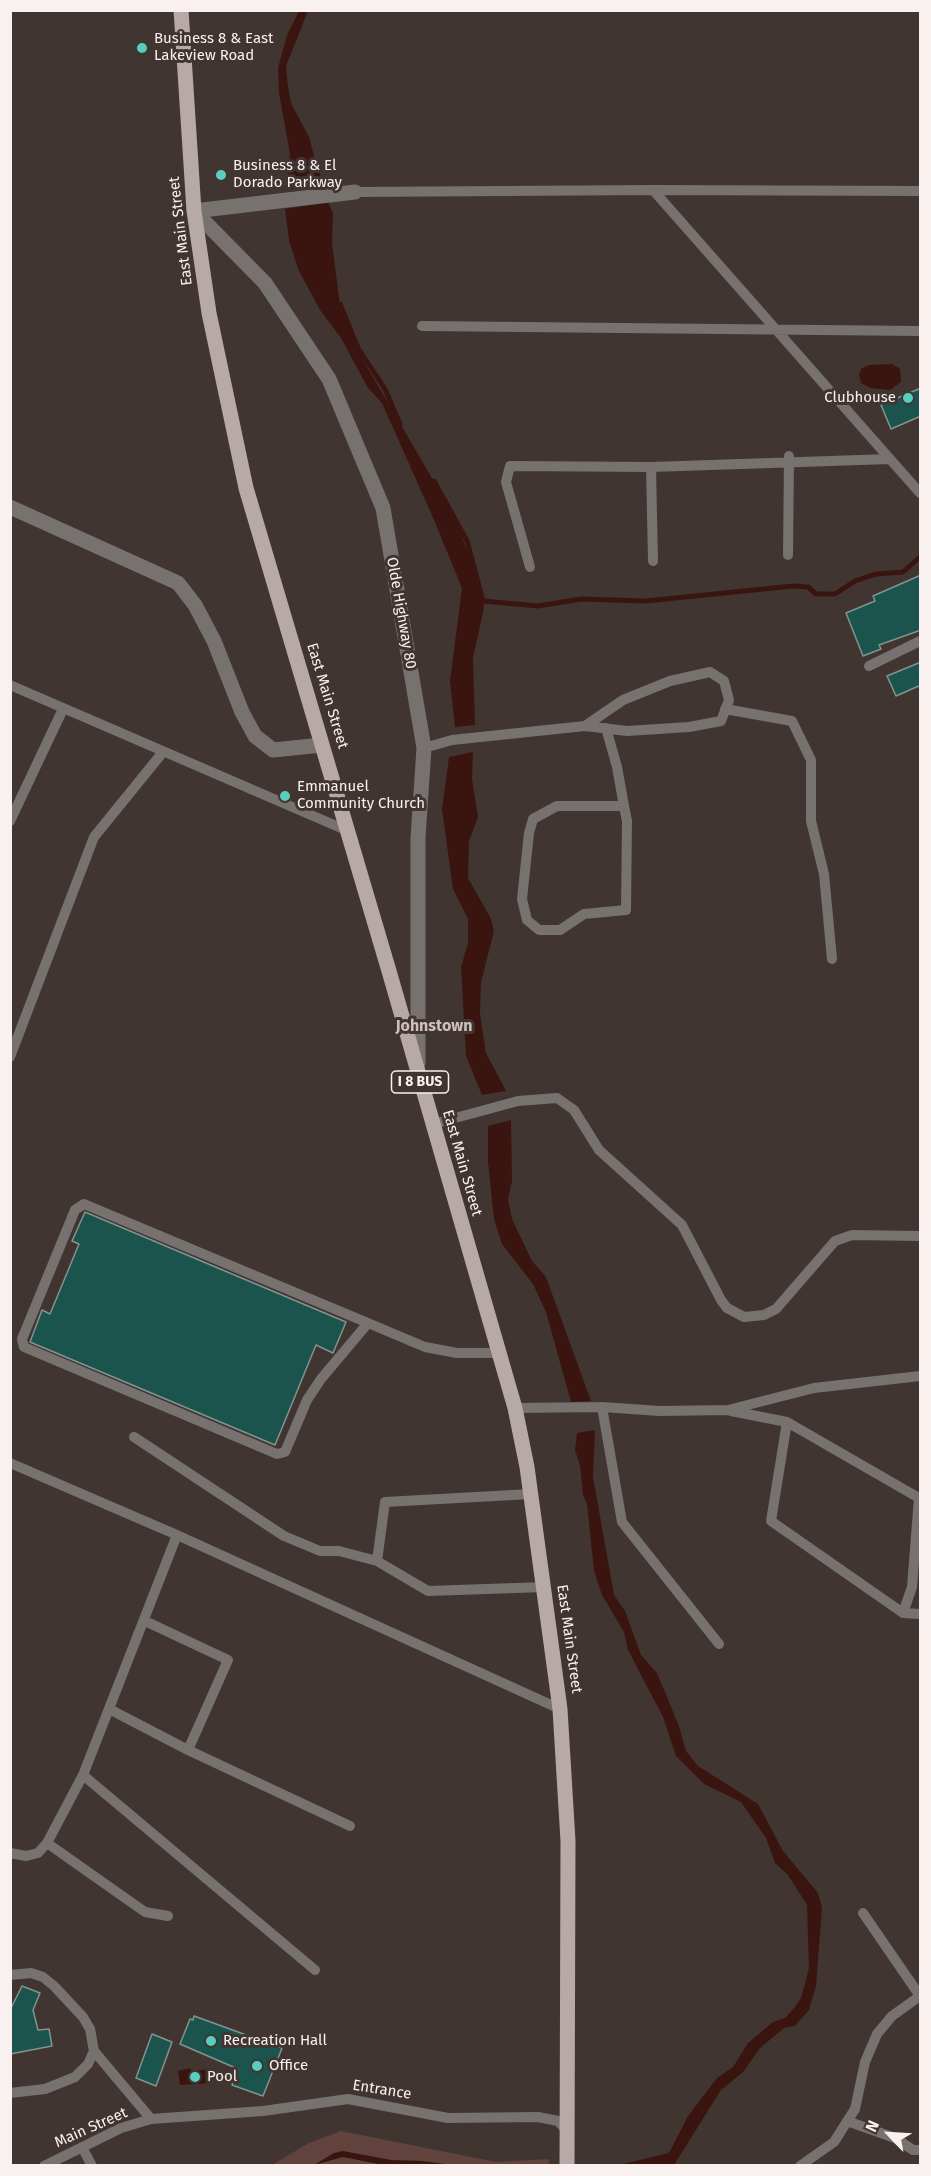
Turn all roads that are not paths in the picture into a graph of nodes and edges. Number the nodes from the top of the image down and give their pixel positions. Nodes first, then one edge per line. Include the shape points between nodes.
1 (181, 10) edge
2 (653, 190) junction
3 (921, 191) edge
4 (355, 192) joint
5 (194, 211) junction
6 (422, 326) dead end
7 (777, 331) junction
8 (921, 331) edge
9 (890, 459) junction
10 (789, 460) junction
11 (651, 467) junction
12 (921, 493) edge
13 (10, 507) edge
14 (788, 555) dead end
15 (653, 561) dead end
16 (530, 567) dead end
17 (921, 641) edge
18 (869, 666) dead end
19 (10, 685) edge
20 (63, 709) junction
21 (726, 710) junction
22 (585, 726) junction
23 (606, 728) junction
24 (322, 745) junction
25 (424, 748) junction
26 (164, 752) junction
27 (624, 806) junction
28 (10, 821) edge
29 (348, 831) junction
30 (832, 959) dead end
31 (10, 1057) edge
32 (418, 1075) junction
33 (433, 1124) junction
34 (921, 1236) edge
35 (368, 1323) junction
36 (499, 1353) junction
37 (921, 1376) edge
38 (602, 1407) junction
39 (514, 1408) junction
40 (728, 1410) junction
41 (787, 1422) junction
42 (134, 1437) dead end
43 (12, 1467) edge
44 (531, 1494) junction
45 (177, 1535) junction
46 (377, 1561) junction
47 (544, 1587) junction
48 (903, 1613) junction
49 (921, 1614) edge
50 (145, 1621) junction
51 (719, 1644) dead end
52 (560, 1709) junction
53 (111, 1710) junction
54 (188, 1750) junction
55 (83, 1775) junction
56 (351, 1826) dead end
57 (46, 1843) junction
58 (10, 1853) edge
59 (863, 1913) dead end
60 (168, 1916) dead end
61 (315, 1970) dead end
62 (10, 1974) edge
63 (920, 1996) edge
64 (94, 2051) junction
65 (10, 2093) edge
66 (567, 2097) junction
67 (543, 2117) junction
68 (151, 2119) junction
69 (847, 2121) junction
70 (567, 2131) junction
71 (82, 2147) junction
72 (921, 2150) edge
73 (44, 2166) edge
74 (92, 2166) edge
75 (567, 2166) edge
76 (800, 2166) edge

1 - 5 main road, East Main Street / I 8 BUS
2 - 3 lane
2 - 4 lane
2 - 7 lane
4 - 5 street
5 - 24 main road, East Main Street / I 8 BUS via 209,313 246,488
5 - 25 street, Olde Highway 80 via 265,283 329,379 383,508
6 - 7 lane
7 - 8 lane
7 - 9 lane
9 - 10 lane
9 - 12 lane
10 - 11 lane
10 - 14 lane
11 - 15 lane
11 - 16 lane via 510,466 506,482
13 - 24 street via 178,583 195,605 214,642 255,736 273,750
17 - 18 lane
19 - 20 lane
20 - 26 lane
20 - 28 lane
21 - 22 lane via 729,700 724,681 710,672 670,681 623,700
21 - 23 lane via 721,721 688,727 627,731
21 - 30 lane via 792,721 811,760 811,821 824,874
22 - 23 lane
22 - 25 lane via 452,740
23 - 27 lane
24 - 29 main road, East Main Street / I 8 BUS
25 - 32 street, Olde Highway 80 via 418,838
26 - 29 lane
26 - 31 lane via 94,837
27 - 27 lane via 626,910 584,914 560,930 539,930 527,920 522,899 533,819 557,806
29 - 32 main road, East Main Street / I 8 BUS
32 - 33 main road, East Main Street / I 8 BUS
33 - 34 lane via 518,1101 557,1098 574,1110 599,1150 682,1225 721,1300 744,1317 764,1316 776,1309 835,1241 852,1235
33 - 36 main road, East Main Street / I 8 BUS
35 - 35 lane via 321,1379 307,1400 285,1452 277,1454 24,1347 22,1339 75,1210 84,1204
35 - 36 lane via 425,1347 457,1353
36 - 39 main road, East Main Street / I 8 BUS
37 - 40 lane via 814,1388
38 - 39 lane
38 - 40 lane via 660,1412
38 - 51 lane via 622,1522
39 - 44 main road, East Main Street / I 8 BUS
40 - 41 lane
41 - 48 lane via 771,1521
41 - 48 lane via 920,1498 912,1587
42 - 46 lane via 284,1536 320,1551 339,1551
43 - 45 lane
44 - 46 lane via 385,1502
44 - 47 main road, East Main Street / I 8 BUS
45 - 50 lane
45 - 52 lane
46 - 47 lane via 428,1591
47 - 52 main road, East Main Street / I 8 BUS
48 - 49 lane
50 - 53 lane
50 - 54 lane via 228,1660
52 - 66 main road, East Main Street / I 8 BUS via 568,1841
53 - 54 lane
53 - 55 lane
54 - 56 lane
55 - 57 lane
55 - 61 lane
57 - 58 lane via 38,1853
57 - 60 lane via 145,1912
59 - 63 lane
62 - 64 lane via 31,1973 54,1986 90,2029
63 - 69 lane via 892,2016 877,2034 865,2062 855,2109
64 - 65 lane via 75,2077 45,2089
64 - 68 lane
66 - 67 lane via 559,2114
66 - 70 main road, East Main Street / I 8 BUS
67 - 68 lane, Entrance via 448,2118 348,2099
67 - 70 lane via 558,2121
68 - 71 lane, Main Street
69 - 72 lane
69 - 76 lane via 834,2142
70 - 75 main road, East Main Street / I 8 BUS
71 - 73 lane, Main Street
71 - 74 lane

